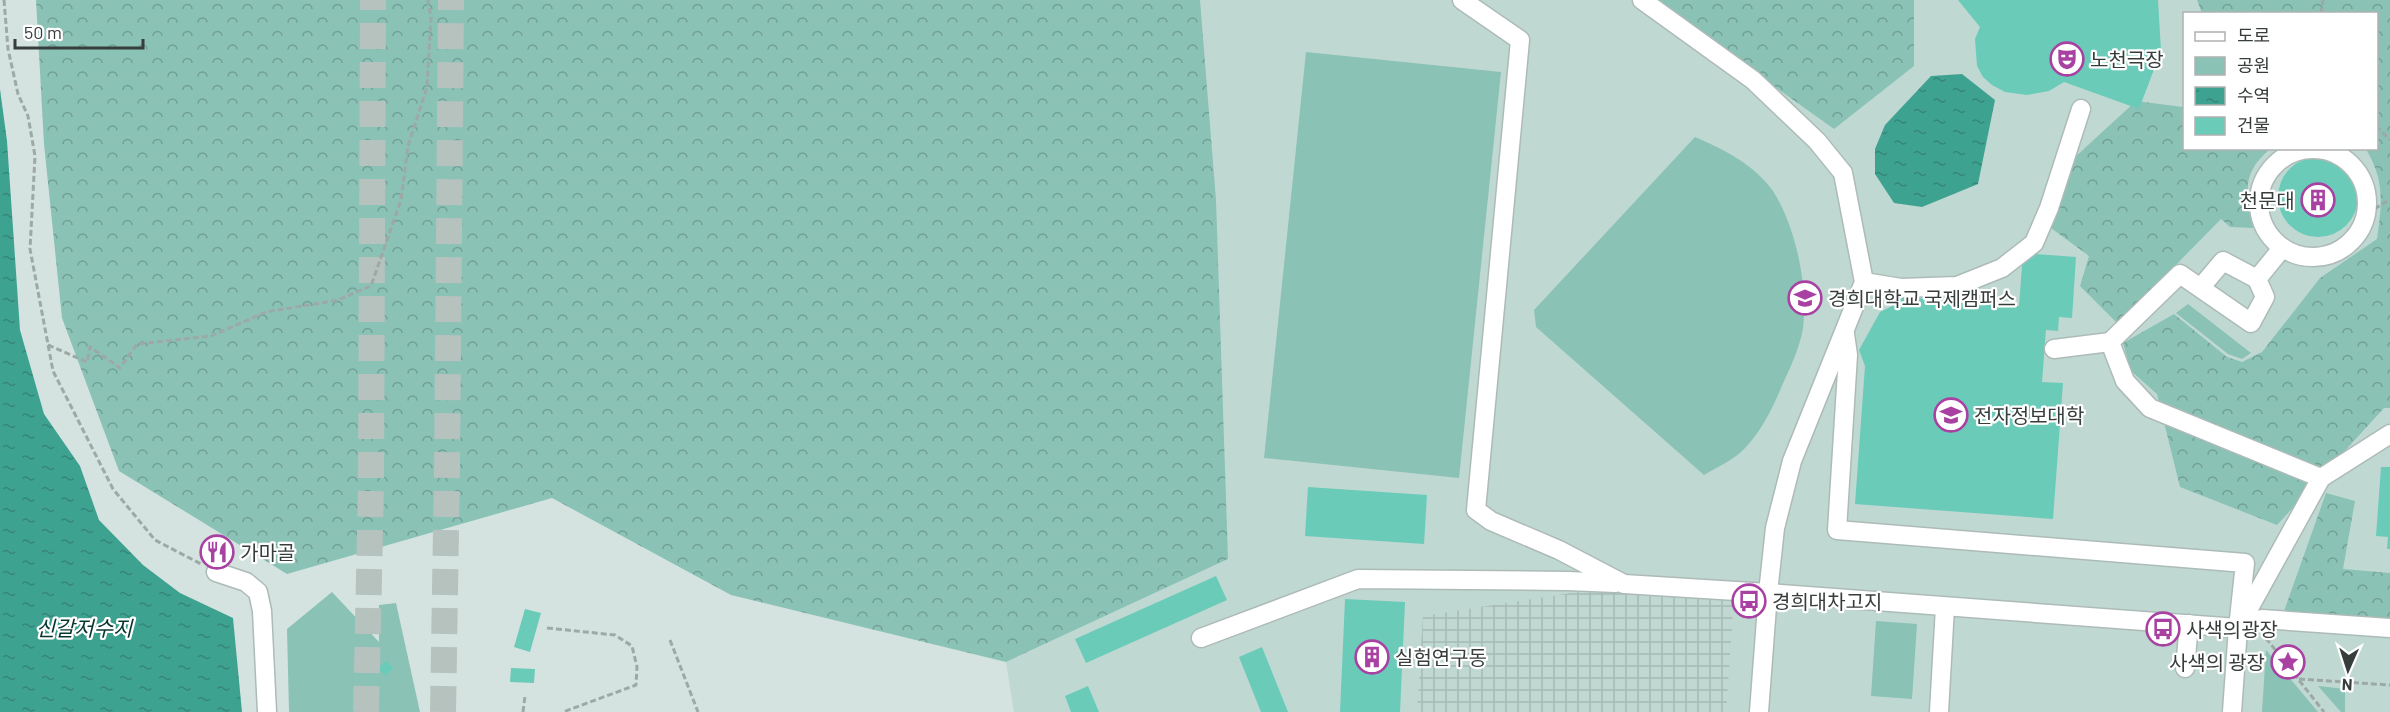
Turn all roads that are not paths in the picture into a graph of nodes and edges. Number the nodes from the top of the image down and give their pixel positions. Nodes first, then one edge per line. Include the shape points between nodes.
1 (1462, 0) edge
2 (1642, 0) edge
3 (2081, 109) dead end
4 (2299, 150) edge
5 (2323, 150) edge
6 (2278, 246) junction
7 (2257, 279) junction
8 (1864, 282) junction
9 (2201, 287) junction
10 (1845, 332) junction
11 (2110, 342) junction
12 (2054, 348) dead end
13 (2390, 434) edge
14 (2321, 478) junction
15 (216, 572) road end
16 (1624, 584) junction
17 (1768, 593) junction
18 (1945, 607) junction
19 (2188, 624) junction
20 (2238, 628) junction
21 (2390, 628) edge
22 (1201, 638) dead end
23 (2185, 668) dead end
24 (267, 712) edge
25 (1759, 712) edge
26 (1939, 712) edge
27 (2232, 712) edge

1 - 16 street via 1520,40 1476,510 1491,521
2 - 8 street via 1754,81 1817,141 1843,173
3 - 8 street via 2034,243 2002,268 1957,286 1901,288
4 - 6 street via 2271,168 2258,200 2260,218
5 - 6 street via 2336,153 2362,178 2367,214 2360,231 2348,245 2314,258
6 - 7 street via 2279,252
7 - 9 street via 2223,261
7 - 9 street via 2265,297 2251,323
8 - 10 street
9 - 11 street via 2180,274
10 - 17 street via 1792,461 1775,528
10 - 20 street via 1848,355 1837,530 2245,563
11 - 12 street
11 - 14 street via 2125,381 2150,408
13 - 14 street
14 - 20 street
15 - 24 street via 246,582 258,592
16 - 17 street
16 - 22 street via 1358,579
17 - 18 street
17 - 25 street
18 - 19 street
18 - 26 street
19 - 20 street
19 - 23 street
20 - 21 street via 2262,619
20 - 27 street

